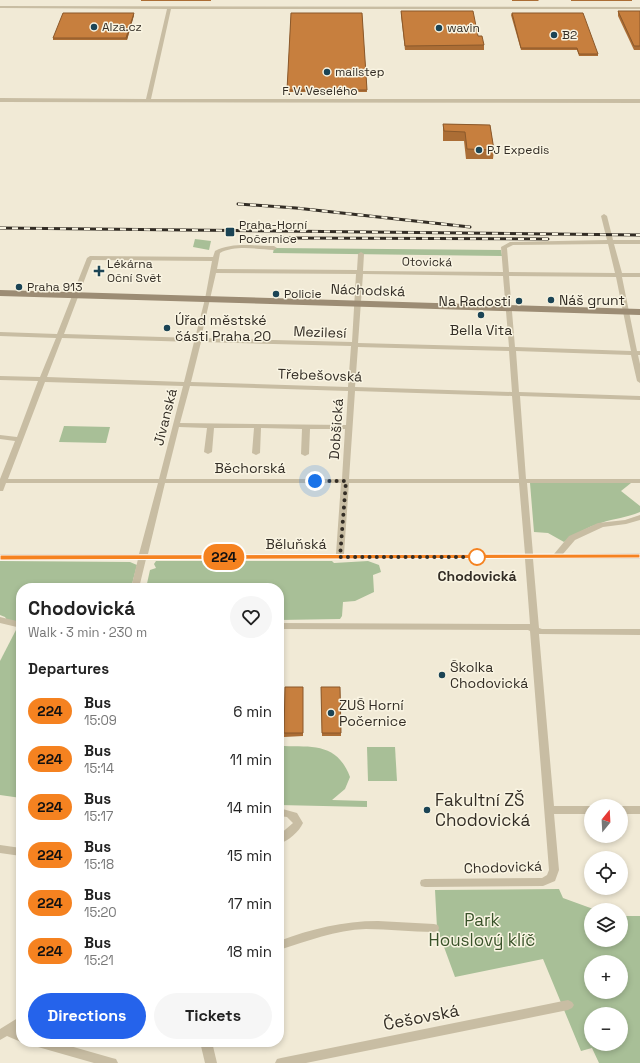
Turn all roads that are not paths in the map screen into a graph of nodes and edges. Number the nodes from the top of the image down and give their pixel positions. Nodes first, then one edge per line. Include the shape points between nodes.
1 (0, 7) edge
2 (170, 8) junction
3 (640, 8) edge
4 (0, 100) edge
5 (148, 100) junction
6 (640, 101) edge
7 (604, 216) dead end
8 (610, 242) junction
9 (640, 242) edge
10 (274, 248) dead end
11 (361, 254) dead end
12 (216, 256) junction
13 (214, 270) junction
14 (360, 272) junction
15 (507, 274) junction
16 (619, 275) junction
17 (640, 275) edge
18 (0, 293) edge
19 (75, 295) junction
20 (208, 299) junction
21 (358, 304) junction
22 (509, 308) junction
23 (626, 311) junction
24 (640, 312) edge
25 (0, 334) edge
26 (59, 336) junction
27 (198, 340) junction
28 (355, 346) junction
29 (512, 350) junction
30 (637, 353) edge
31 (0, 378) edge
32 (42, 380) junction
33 (640, 381) edge
34 (187, 384) junction
35 (352, 389) junction
36 (516, 394) junction
37 (640, 398) edge
38 (177, 425) junction
39 (211, 425) junction
40 (258, 426) junction
41 (306, 427) junction
42 (350, 427) junction
43 (0, 437) edge
44 (19, 439) junction
45 (208, 452) dead end
46 (256, 453) dead end
47 (305, 454) dead end
48 (2, 480) edge
49 (162, 481) junction
50 (346, 481) junction
51 (523, 482) junction
52 (640, 482) edge
53 (0, 489) edge
54 (640, 516) edge
55 (640, 556) edge
56 (340, 557) junction
57 (529, 557) junction
58 (556, 557) junction
59 (0, 558) edge
60 (143, 558) junction
61 (136, 583) edge
62 (0, 620) edge
63 (16, 624) edge
64 (284, 626) edge
65 (535, 630) junction
66 (640, 632) edge
67 (550, 810) junction
68 (584, 810) edge
69 (628, 810) edge
70 (640, 810) edge
71 (284, 813) edge
72 (284, 836) edge
73 (0, 849) edge
74 (16, 851) edge
75 (425, 883) dead end
76 (434, 928) dead end
77 (284, 944) edge
78 (568, 1005) dead end
79 (16, 1024) edge
80 (3, 1033) edge
81 (16, 1036) edge
82 (56, 1047) edge
83 (207, 1047) edge
84 (112, 1063) edge
85 (211, 1063) edge
86 (281, 1063) edge

1 - 2 street
2 - 3 street
2 - 5 street
4 - 5 street, F. V. Veselého
5 - 6 street, F. V. Veselého
7 - 8 street
8 - 9 street
8 - 15 street, Chodovická via 512,243 504,247
8 - 16 street
10 - 12 street via 230,248 220,250
11 - 14 street, Dobšická
12 - 13 street, Jívanská
12 - 19 street via 90,258
13 - 14 street, Otovická
13 - 20 street, Jívanská
14 - 15 street, Otovická
14 - 21 street, Dobšická
15 - 16 street, Otovická
15 - 22 street, Chodovická
16 - 17 street, Otovická
16 - 23 street
18 - 19 main road, Náchodská
19 - 20 main road, Náchodská
19 - 26 street
20 - 21 main road, Náchodská
20 - 27 street, Jívanská
21 - 22 main road, Náchodská
21 - 28 street, Dobšická
22 - 23 main road, Náchodská
22 - 29 street, Chodovická
23 - 24 main road, Náchodská
23 - 30 street
25 - 26 street, Mezilesí
26 - 27 street, Mezilesí
26 - 32 street
27 - 28 street, Mezilesí
27 - 34 street, Jívanská
28 - 29 street, Mezilesí
28 - 35 street, Dobšická
29 - 30 street, Mezilesí
29 - 36 street, Chodovická
30 - 33 street
31 - 32 street, Třebešovská
32 - 34 street, Třebešovská
32 - 44 street
34 - 35 street, Třebešovská
34 - 38 street, Jívanská
35 - 36 street, Třebešovská
35 - 42 street, Dobšická
36 - 37 street, Třebešovská
36 - 51 street, Chodovická
38 - 39 street
38 - 49 street, Jívanská
39 - 40 street
39 - 45 street
40 - 41 street
40 - 46 street
41 - 42 street
41 - 47 street
42 - 50 street, Dobšická
43 - 44 street
44 - 48 street
48 - 49 street, Běchorská
48 - 53 street
49 - 50 street, Běchorská
49 - 60 street, Jívanská
50 - 51 street, Běchorská
50 - 56 street, Dobšická
51 - 52 street, Běchorská
51 - 57 street, Chodovická
54 - 58 street via 626,522 601,525 572,538
55 - 58 street, Běluňská
56 - 57 street, Běluňská
56 - 60 street, Běluňská
57 - 58 street, Běluňská
57 - 65 street, Chodovická
59 - 60 street, Běluňská
60 - 61 street, Jívanská
62 - 63 street
64 - 65 street via 528,627
65 - 66 street
65 - 67 street, Chodovická
67 - 68 street
67 - 75 street, Chodovická via 554,870 549,880
69 - 70 street
71 - 72 street via 292,814 298,823
73 - 74 street
76 - 77 street via 377,925 341,928
78 - 86 street, Češovská
79 - 80 street
80 - 81 street
82 - 84 street
83 - 85 street

